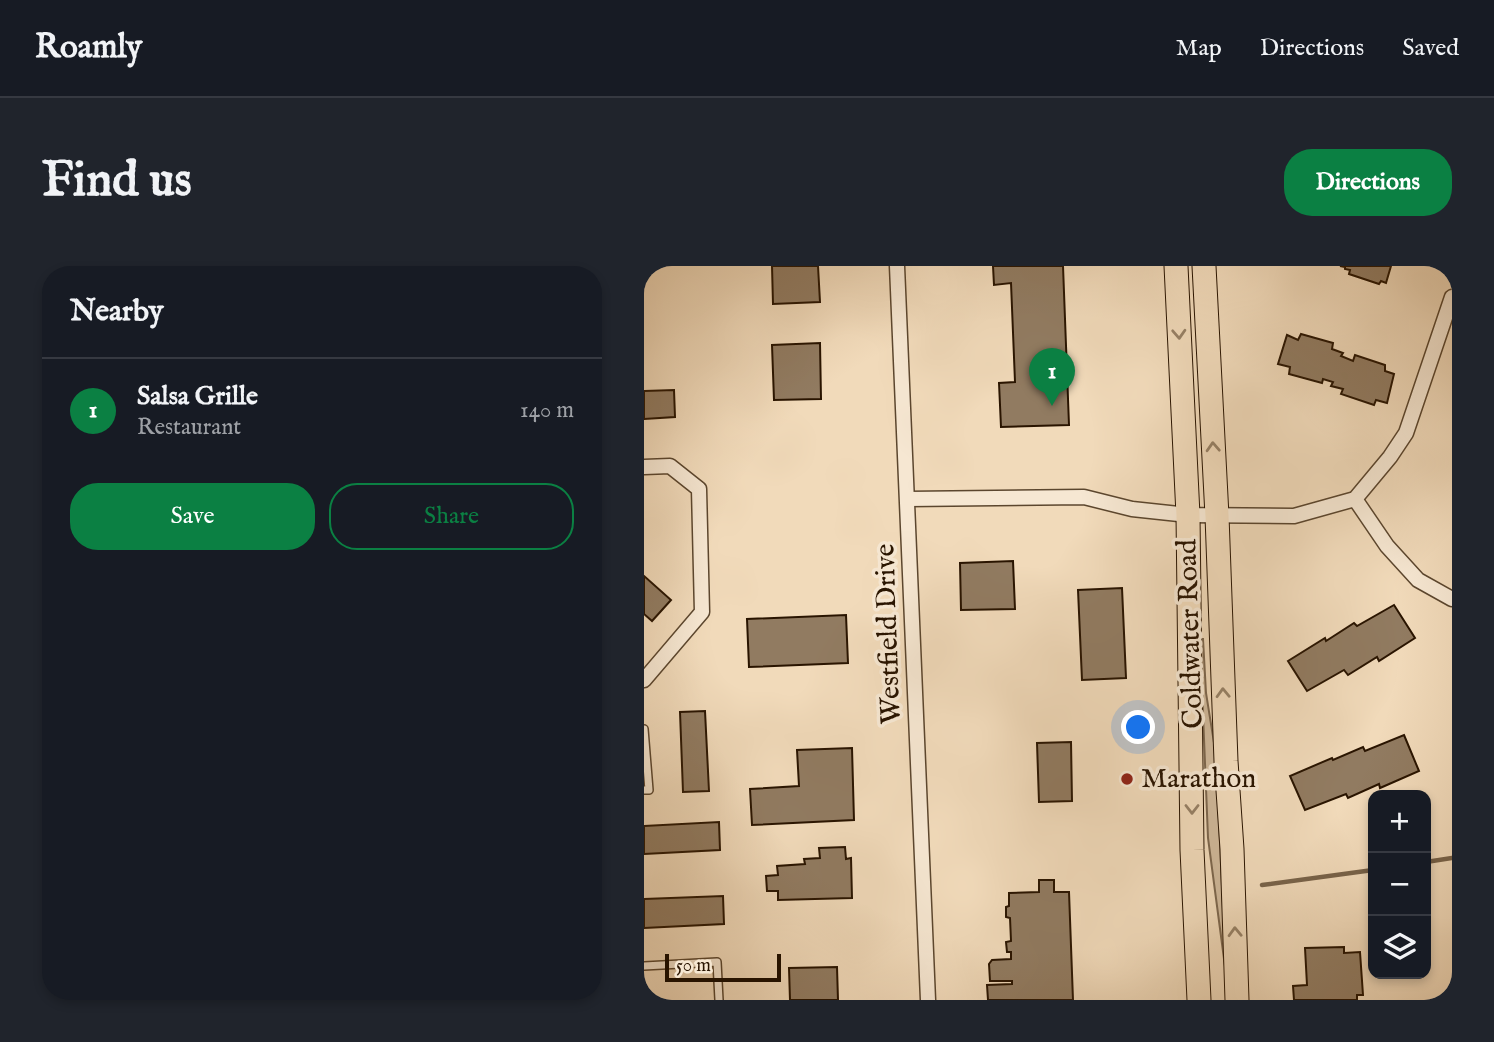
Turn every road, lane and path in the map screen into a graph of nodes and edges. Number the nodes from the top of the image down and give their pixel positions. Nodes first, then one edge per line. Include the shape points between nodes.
1 (897, 266) edge
2 (1176, 266) edge
3 (1204, 266) edge
4 (1452, 297) edge
5 (644, 467) edge
6 (908, 499) junction
7 (1355, 499) junction
8 (1188, 515) junction
9 (1217, 516) junction
10 (1452, 599) edge
11 (644, 680) edge
12 (644, 729) edge
13 (644, 790) edge
14 (644, 966) edge
15 (719, 1000) edge
16 (928, 1000) edge
17 (1199, 1000) edge
18 (1237, 1000) edge

1 - 6 street, Westfield Drive
2 -> 8 main road, Coldwater Road
9 -> 3 main road, Coldwater Road
4 - 7 street via 1406,433
5 - 11 street via 670,466 699,489 702,612
6 - 8 street via 1084,497 1132,509
6 - 16 street, Westfield Drive
7 - 9 street via 1294,516
7 - 10 street via 1387,546 1418,580
8 - 9 street
8 -> 17 main road, Coldwater Road via 1192,850
18 -> 9 main road, Coldwater Road
12 - 13 lane via 649,790
14 - 15 lane via 717,962

